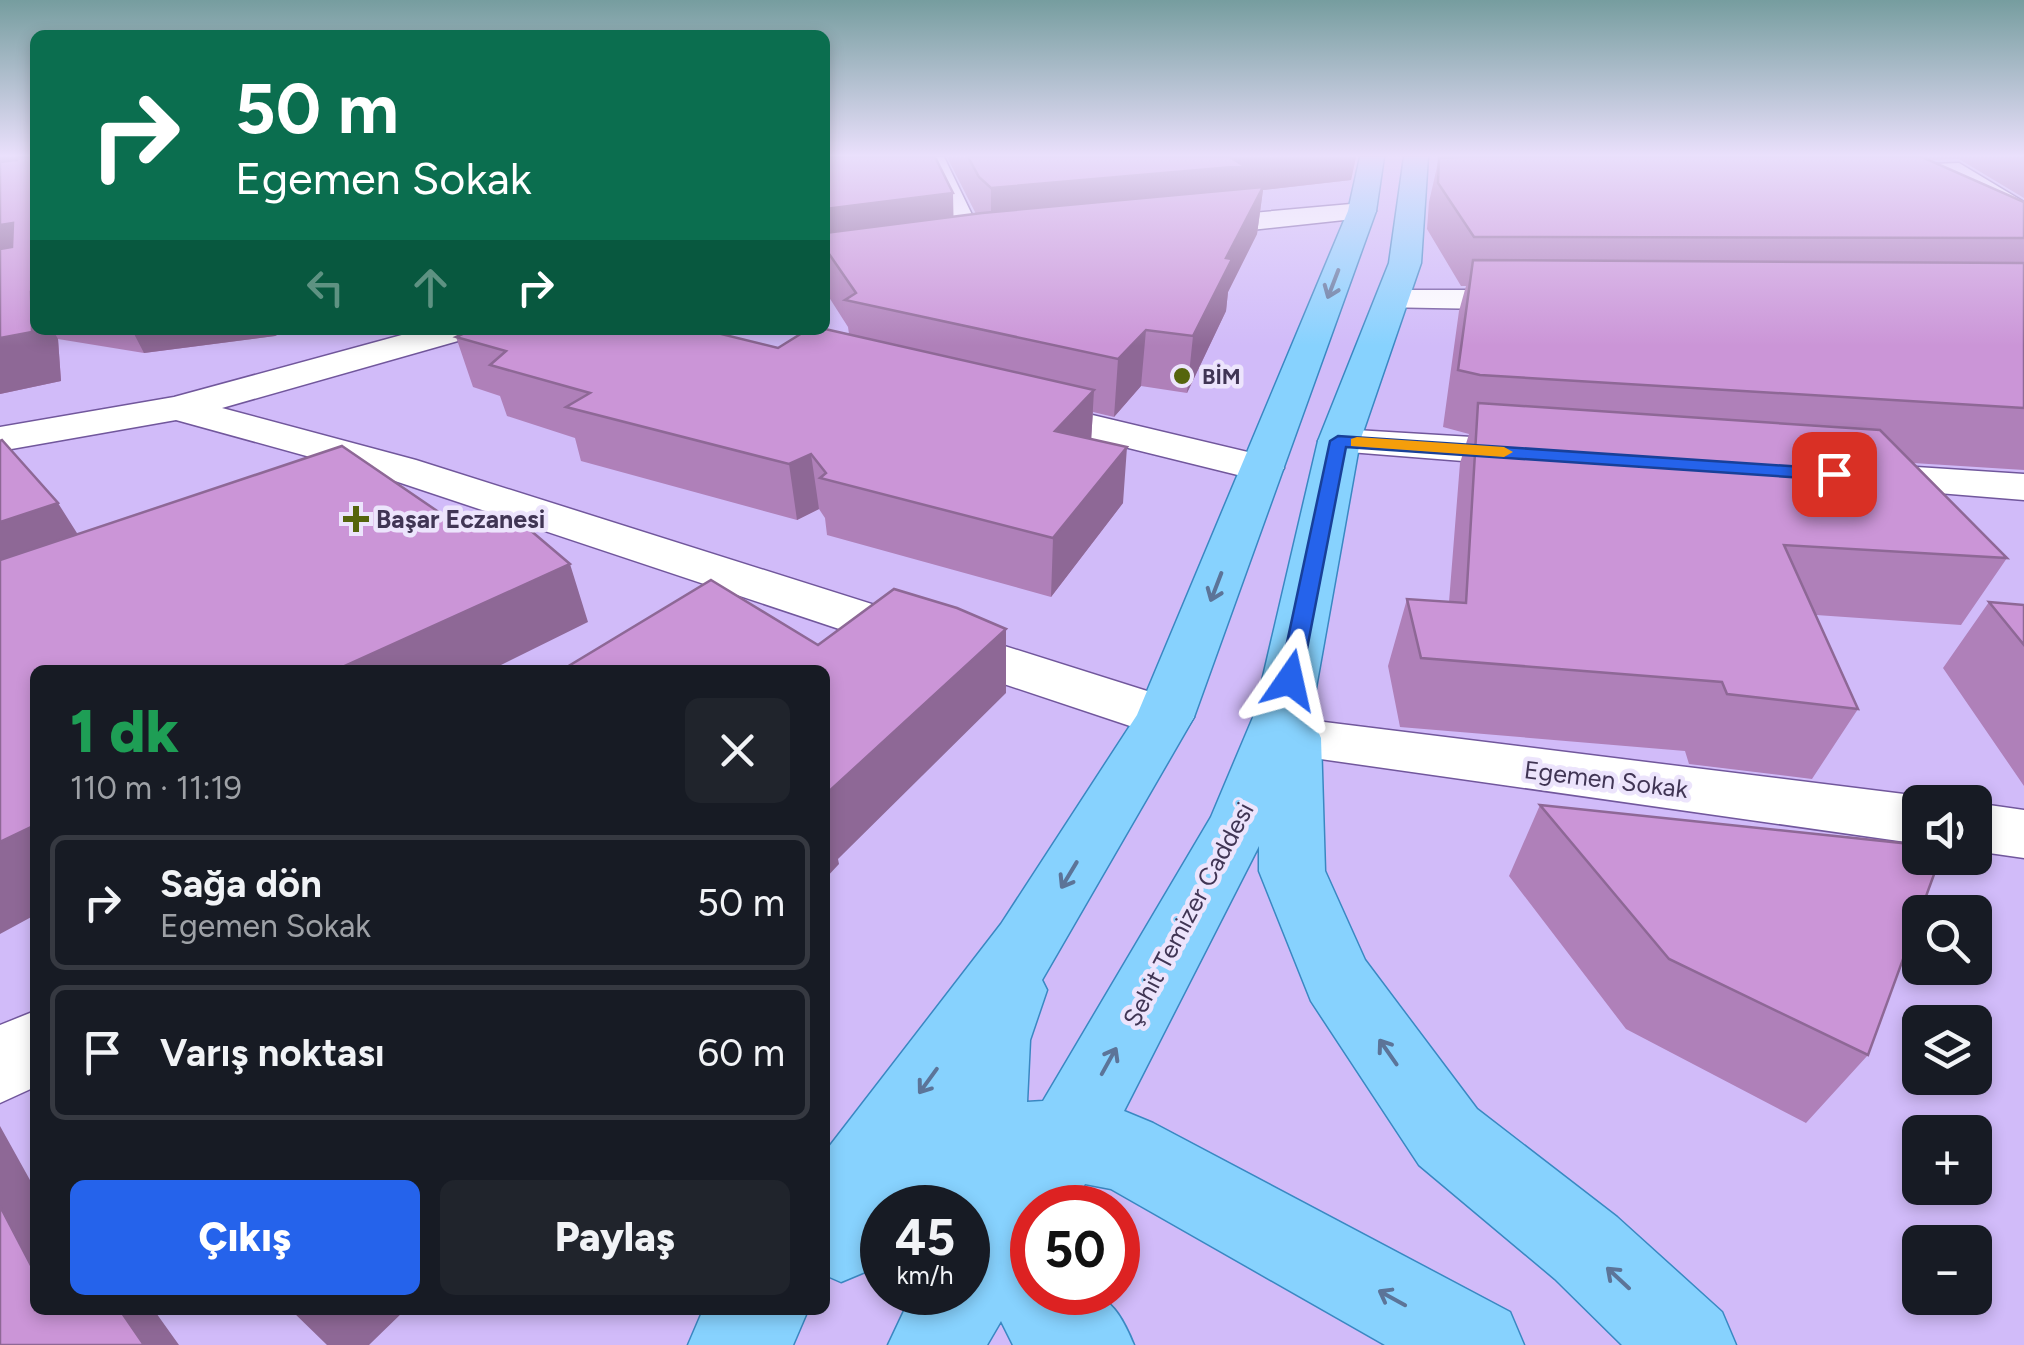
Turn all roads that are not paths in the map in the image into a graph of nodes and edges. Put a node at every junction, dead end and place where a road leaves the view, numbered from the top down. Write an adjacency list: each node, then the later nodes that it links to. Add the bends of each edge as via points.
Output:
1 (960, 220): 7 (street)
2 (1275, 220): 5 (street)
3 (1359, 220): 17 (main road, one-way to 17)
4 (1413, 220): 9 (main road, Şehit Temizer Caddesi)
5 (1153, 232)
6 (1020, 245): 7 (street)
7 (982, 249): 8 (street)
8 (942, 254)
9 (1392, 300): 10 (street); 15 (main road, Şehit Temizer Caddesi)
10 (1566, 300)
11 (442, 335): 13 (street)
12 (994, 404): 17 (street)
13 (177, 408): 14 (street); 18 (street)
14 (0, 439)
15 (1338, 441): 16 (street); 25 (main road, Şehit Temizer Caddesi)
16 (1574, 457)
17 (1262, 468): 24 (main road, one-way to 24)
18 (401, 469): 21 (street); 22 (street)
19 (1808, 472): 20 (street)
20 (2024, 487)
21 (328, 495)
22 (768, 587): 23 (street); 24 (street)
23 (718, 618)
24 (1165, 717): 29 (main road, one-way to 29)
25 (1288, 726): 26 (street, Egemen Sokak); 32 (main road, Şehit Temizer Caddesi, one-way to 25); 40 (main road, one-way to 25, via 1586,1248 1448,1137 1337,979 1292,871)
26 (1902, 817)
27 (1992, 829): 28 (street)
28 (2024, 834)
29 (1026, 945): 33 (main road, via 992,1040); 34 (main road, one-way to 34)
30 (30, 1048): 31 (street)
31 (0, 1067)
32 (1066, 1139): 33 (main road); 36 (main road, Şehit Temizer Caddesi); 39 (main road, one-way to 32, via 1124,1151)
33 (978, 1146): 35 (main road, via 916,1173); 36 (main road)
34 (830, 1215)
35 (830, 1250)
36 (1001, 1279): 37 (main road, Şehit Temizer Caddesi); 38 (main road)
37 (934, 1345)
38 (1087, 1345)
39 (1477, 1345)
40 (1689, 1345)

